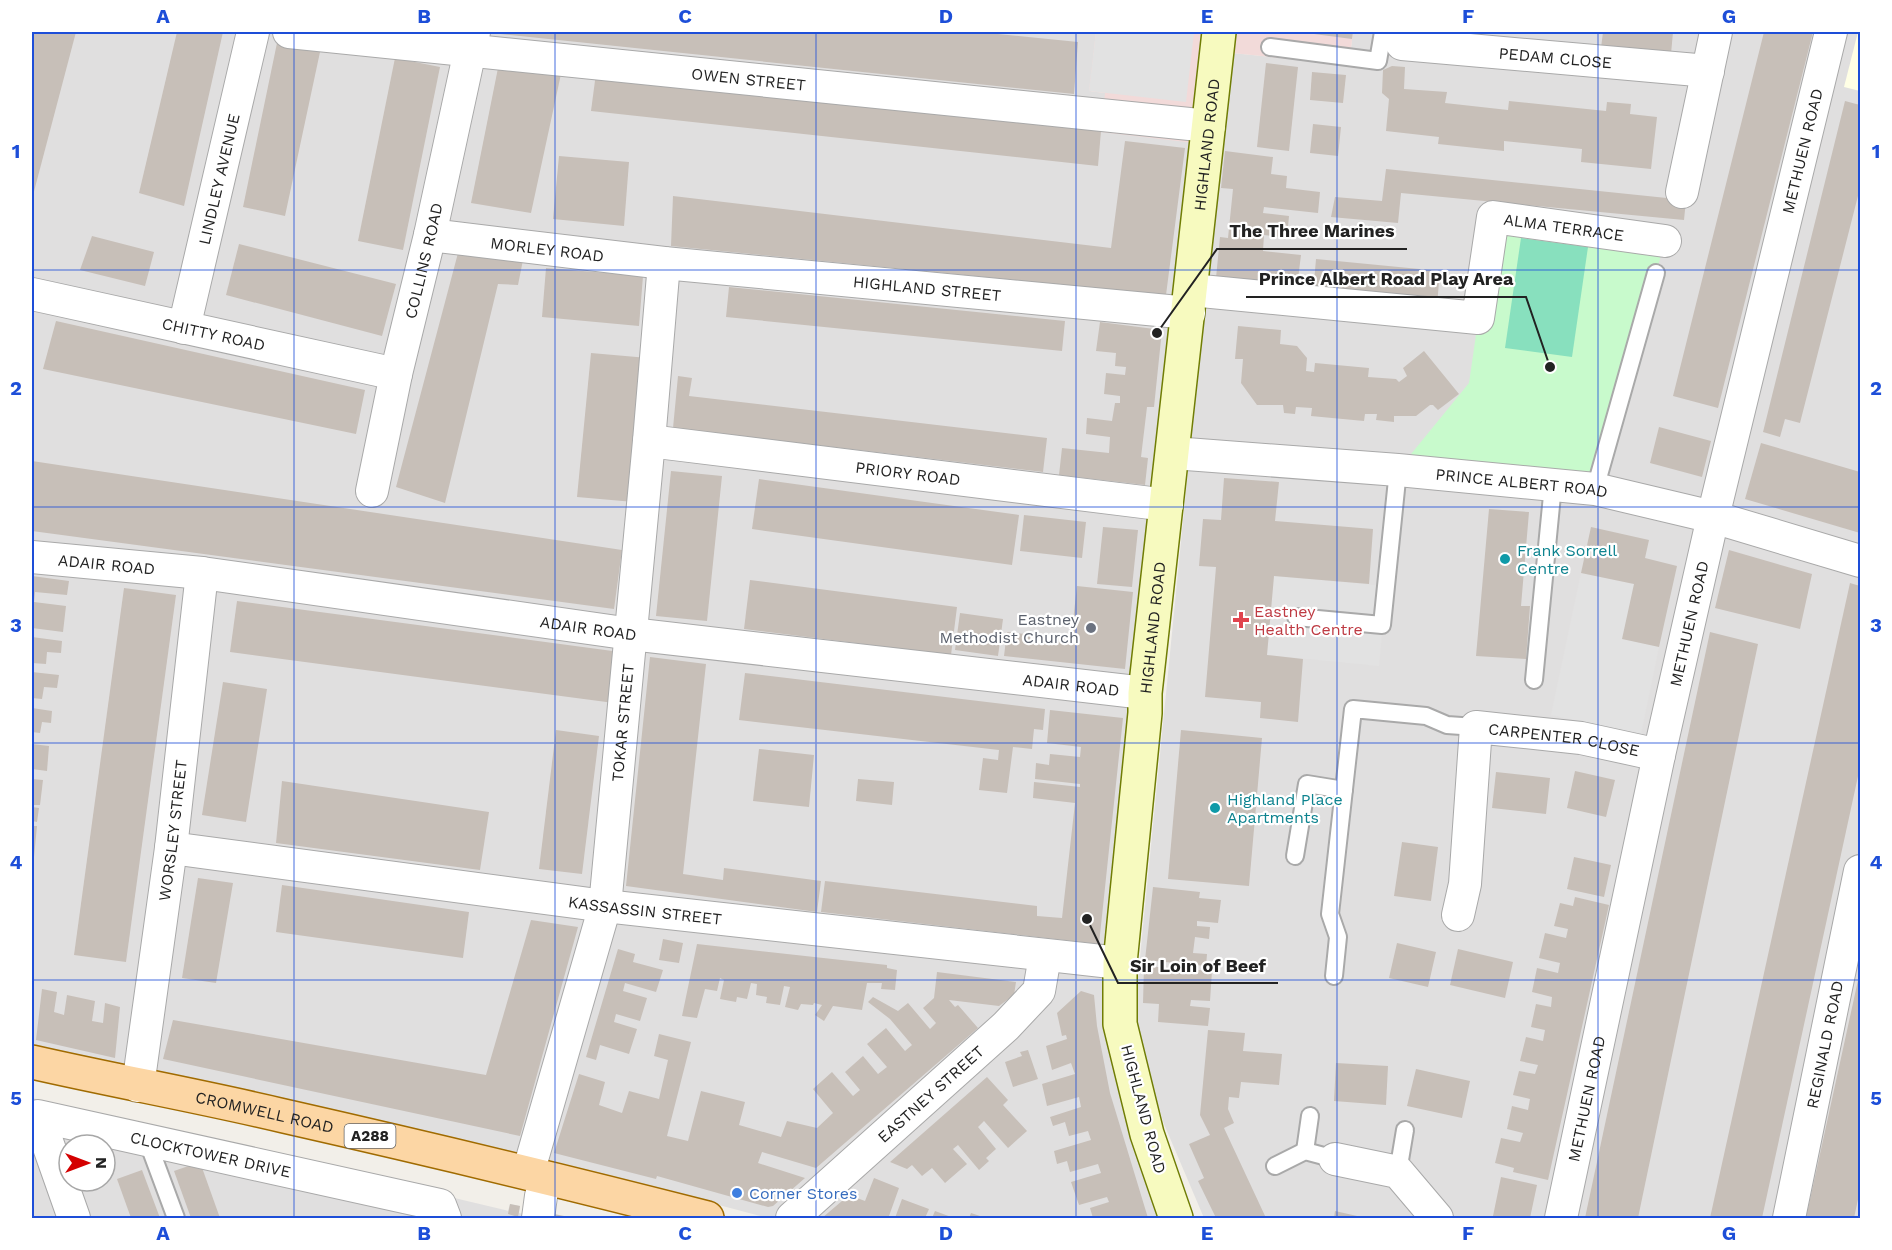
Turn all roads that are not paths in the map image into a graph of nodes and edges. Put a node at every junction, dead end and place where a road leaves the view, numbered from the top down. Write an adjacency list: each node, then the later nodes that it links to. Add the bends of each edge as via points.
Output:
1 (253, 32): 18 (street, LINDLEY AVENUE)
2 (289, 32): 7 (street, OWEN STREET)
3 (1219, 32): 10 (main road, HIGHLAND ROAD)
4 (1716, 32): 9 (street)
5 (1831, 32): 27 (street, METHUEN ROAD)
6 (1388, 39): 8 (lane, via 1378,61); 9 (street, PEDAM CLOSE)
7 (472, 41): 10 (street, OWEN STREET); 12 (street, COLLINS ROAD)
8 (1270, 47)
9 (1708, 71): 11 (street)
10 (1209, 126): 17 (main road, HIGHLAND ROAD)
11 (1682, 192)
12 (430, 235): 14 (street, MORLEY ROAD); 19 (street, COLLINS ROAD)
13 (1665, 241): 17 (street, ALMA TERRACE, via 1493,217 1478,318)
14 (664, 263): 17 (street, HIGHLAND STREET); 20 (street, TOKAR STREET)
15 (1656, 273): 24 (lane)
16 (32, 294): 18 (street, CHITTY ROAD)
17 (1190, 301): 21 (main road, HIGHLAND ROAD)
18 (184, 328): 19 (street, CHITTY ROAD)
19 (396, 374): 25 (street, COLLINS ROAD)
20 (650, 441): 26 (street, PRIORY ROAD); 32 (street, TOKAR STREET)
21 (1173, 453): 22 (street, PRINCE ALBERT ROAD); 26 (main road, HIGHLAND ROAD)
22 (1398, 470): 23 (street, PRINCE ALBERT ROAD); 31 (lane, via 1382,625)
23 (1553, 485): 24 (street, PRINCE ALBERT ROAD); 33 (lane)
24 (1595, 489): 27 (street, PRINCE ALBERT ROAD)
25 (372, 490)
26 (1167, 505): 34 (main road, HIGHLAND ROAD)
27 (1713, 517): 29 (street, PRINCE ALBERT ROAD); 36 (street, METHUEN ROAD)
28 (32, 556): 30 (street, ADAIR ROAD)
29 (1860, 561)
30 (202, 573): 32 (street, ADAIR ROAD); 38 (street, WORSLEY STREET)
31 (1296, 617)
32 (631, 634): 34 (street, ADAIR ROAD); 41 (street, TOKAR STREET)
33 (1534, 680)
34 (1145, 693): 44 (main road, HIGHLAND ROAD)
35 (1476, 727): 36 (street, CARPENTER CLOSE, via 1581,738); 37 (lane, via 1447,725 1426,716 1353,709); 42 (street, CARPENTER CLOSE, via 1466,884)
36 (1659, 755): 64 (street, METHUEN ROAD)
37 (1344, 790): 39 (lane, via 1307,784); 45 (lane, via 1330,914 1338,936)
38 (171, 848): 41 (street, KASSASSIN STREET); 47 (street, WORSLEY STREET)
39 (1295, 856)
40 (1860, 871): 65 (street, REGINALD ROAD)
41 (605, 906): 43 (street, KASSASSIN STREET); 55 (street, TOKAR STREET)
42 (1458, 915)
43 (1045, 956): 44 (street, KASSASSIN STREET); 62 (street, EASTNEY STREET, via 1039,991 1006,1026)
44 (1120, 963): 63 (main road, HIGHLAND ROAD, via 1120,1024 1147,1134)
45 (1334, 976)
46 (32, 1062): 47 (main road, CROMWELL ROAD / A288)
47 (138, 1086): 55 (main road, CROMWELL ROAD / A288, via 282,1115)
48 (35, 1115): 51 (street, CLOCKTOWER DRIVE); 57 (street, CLOCKTOWER DRIVE)
49 (1310, 1116): 52 (lane)
50 (1405, 1130): 54 (lane)
51 (147, 1140): 58 (lane); 59 (street, CLOCKTOWER DRIVE, via 440,1205)
52 (1320, 1155): 53 (lane); 54 (street)
53 (1275, 1166)
54 (1398, 1172): 56 (street)
55 (537, 1176): 60 (street, TOKAR STREET, via 541,1196); 61 (main road, CROMWELL ROAD / A288)
56 (1432, 1216)
57 (75, 1218)
58 (176, 1218)
59 (445, 1218)
60 (538, 1218)
61 (707, 1218)
62 (792, 1218)
63 (1176, 1218)
64 (1561, 1218)
65 (1790, 1218)

